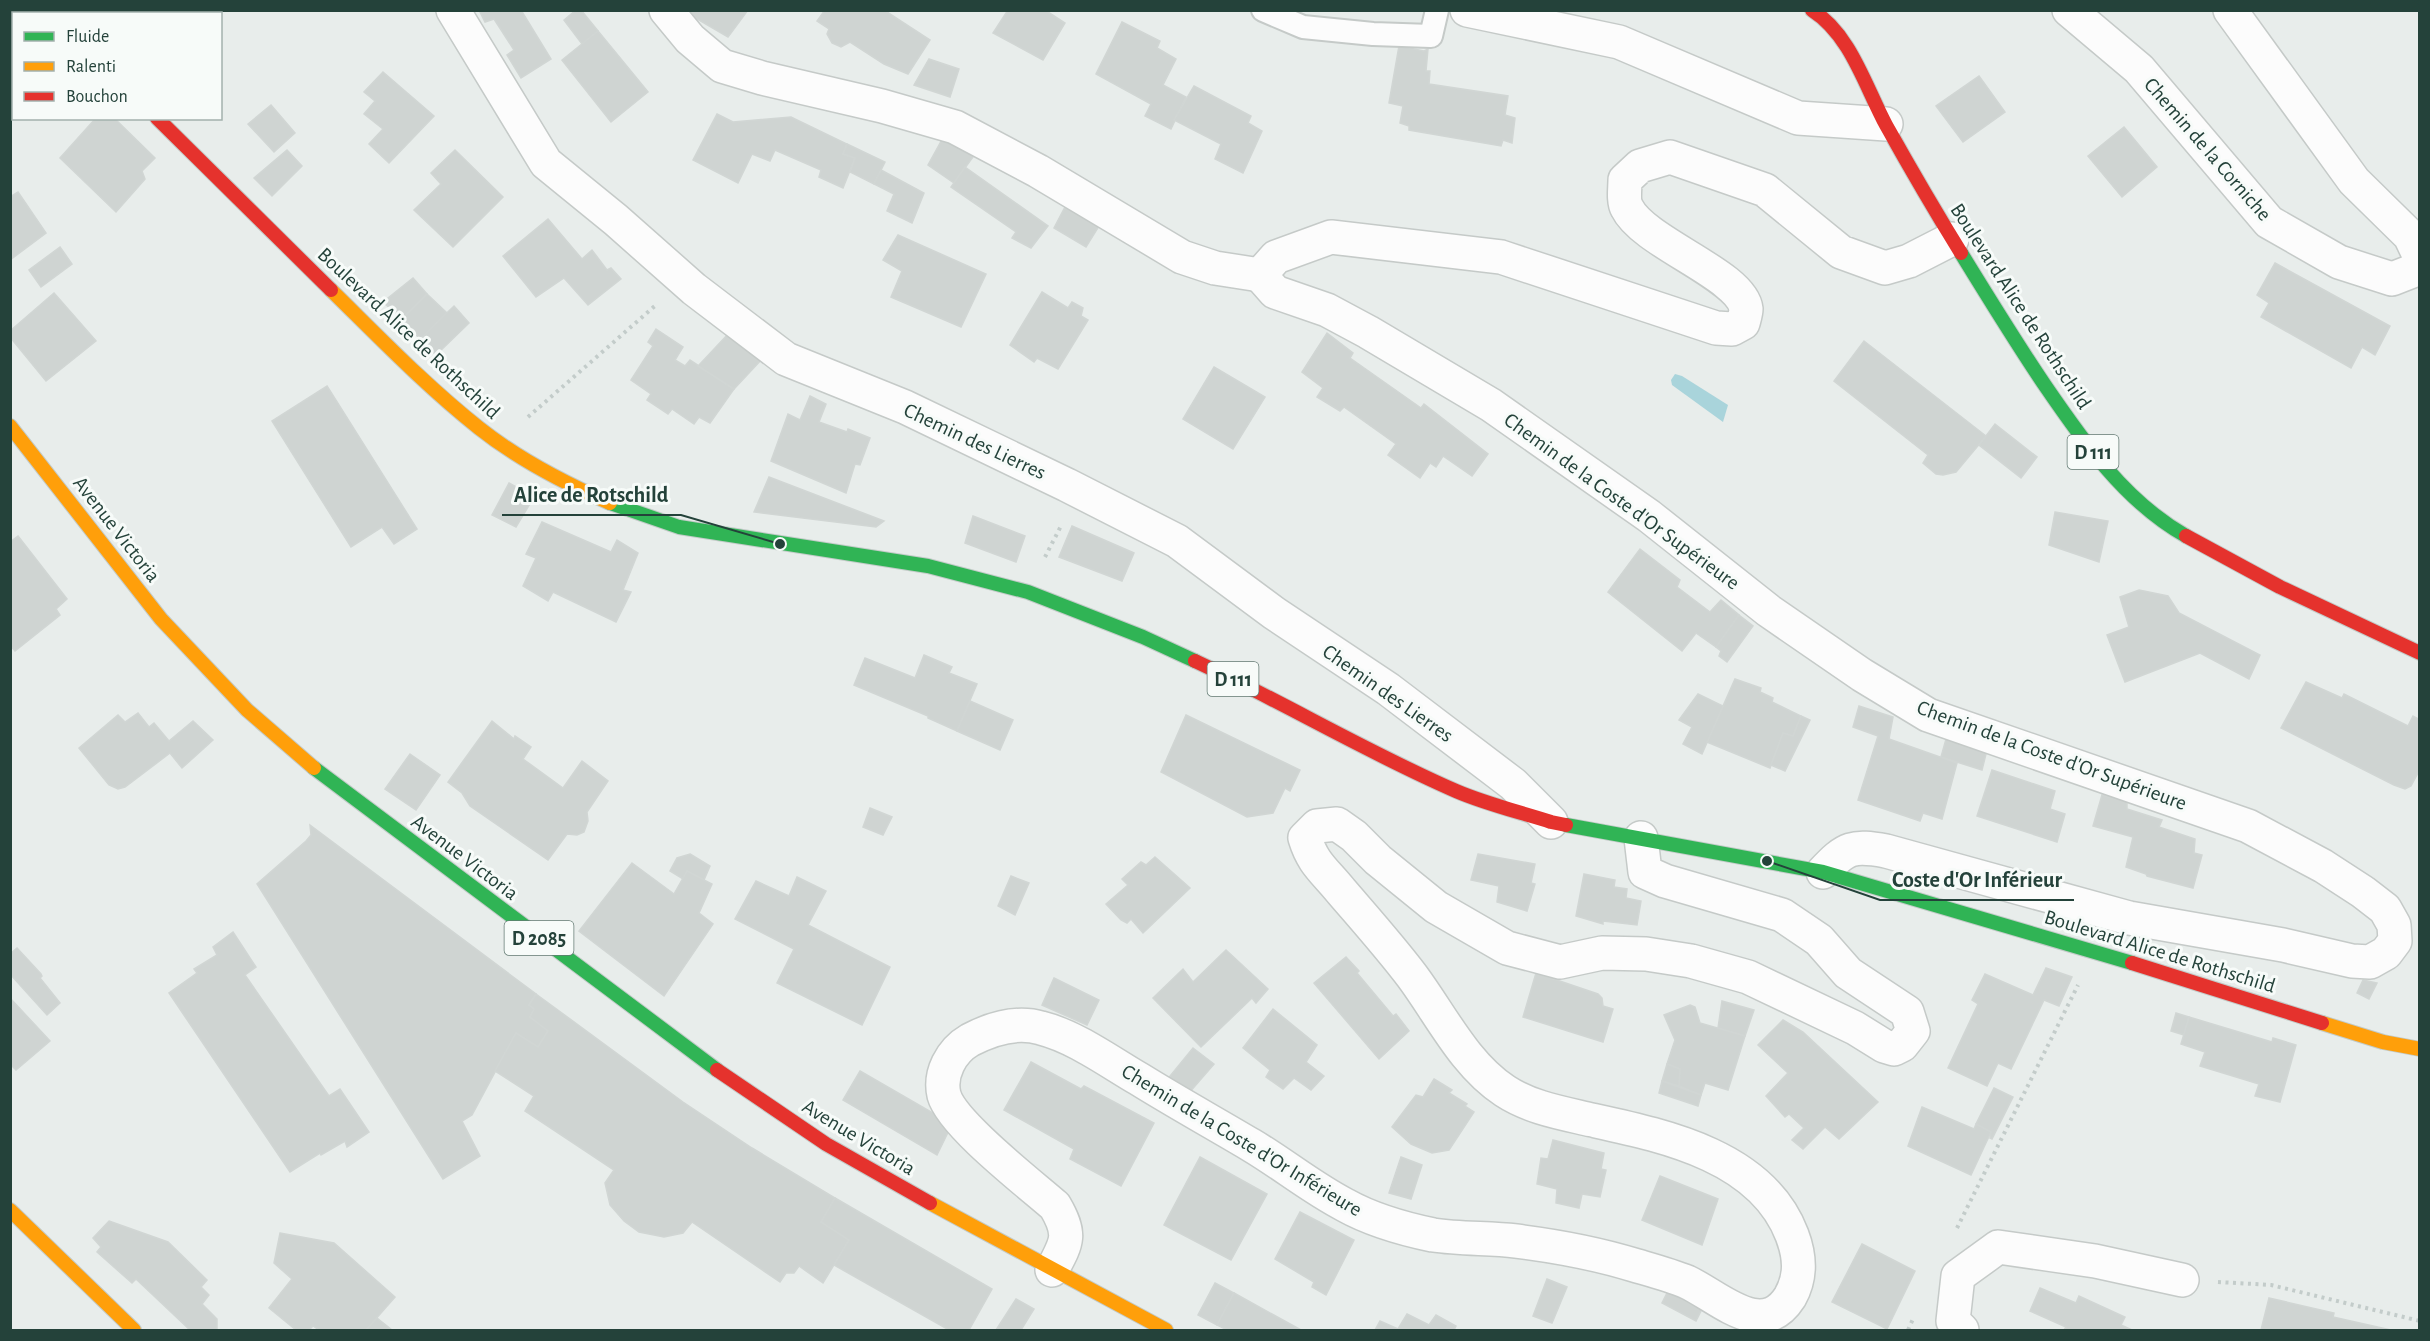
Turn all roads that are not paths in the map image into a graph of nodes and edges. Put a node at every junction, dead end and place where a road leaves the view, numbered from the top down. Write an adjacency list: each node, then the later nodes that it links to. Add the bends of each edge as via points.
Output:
1 (453, 10): 16 (street, Chemin des Lierres, via 546,163 694,289 786,359 905,408 1177,541 1274,613 1388,689 1513,784)
2 (666, 10): 13 (street, via 690,39 722,66 955,127 1038,171 1182,257 1215,268)
3 (1263, 10): 4 (lane, via 1303,27 1431,36)
4 (1437, 10)
5 (1467, 10): 10 (street, via 1619,42 1798,118)
6 (1812, 10): 10 (main road, D 111, via 1846,45)
7 (2069, 10): 12 (street, Chemin de la Corniche, via 2139,69 2269,222 2338,262 2392,279 2415,270)
8 (2230, 10): 12 (street, Chemin de la Corniche, via 2354,181 2410,236)
9 (159, 120): 16 (main road, Boulevard Alice de Rothschild / D 111, via 418,375 489,436 546,473 609,503 679,526 928,566 1028,592 1153,642 1246,685 1366,749 1458,792)
10 (1886, 124): 11 (main road, Boulevard Alice de Rothschild / D 111)
11 (1952, 239): 13 (street, via 1909,261 1885,268 1841,252 1765,190 1670,156 1640,166 1624,180 1626,207 1641,225 1740,296 1746,309 1743,323 1732,329 1716,328 1501,257 1331,237 1276,257); 15 (main road, Boulevard Alice de Rothschild / D 111, via 2083,441 2118,482 2165,524 2280,587)
12 (2420, 257)
13 (1260, 275): 18 (street, Chemin de la Coste d'Or Supérieure, via 1275,292 1337,316 1491,405 1649,516 1769,611 1928,715 2248,826 2323,866 2385,909 2394,925 2395,941 2386,953 2370,962 2352,961 2129,918 1864,847 1841,853)
14 (10, 426): 21 (main road, Avenue Victoria / D 2085, via 161,619 247,710 324,776 692,1053 826,1144)
15 (2420, 653)
16 (1551, 822): 17 (main road, Boulevard Alice de Rothschild / D 111)
17 (1641, 838): 18 (main road, Boulevard Alice de Rothschild / D 111); 21 (street, Chemin de la Coste d'Or Inférieure, via 1645,872 1782,915 1819,940 1848,973 1907,1012 1913,1031 1909,1038 1894,1049 1884,1046 1748,977 1691,962 1646,954 1602,953 1560,962 1507,948 1436,908 1337,824 1317,826 1305,838 1312,860 1412,976 1478,1069 1506,1092 1542,1108 1687,1144 1740,1172 1774,1201 1790,1228 1800,1257 1791,1296 1769,1317 1757,1318 1734,1311 1687,1283 1631,1264 1564,1248 1434,1235 1347,1207 1089,1049 1038,1026 1014,1025 964,1043 943,1073 944,1095 953,1113 970,1131 1055,1206 1064,1222 1066,1243)
18 (1823, 872): 19 (main road, Boulevard Alice de Rothschild / D 111, via 2383,1042)
19 (2420, 1049)
20 (10, 1210): 23 (main road)
21 (1052, 1270): 24 (main road, Avenue Victoria / D 2085)
22 (2182, 1280): 25 (street, via 2095,1261 1998,1247 1958,1276 1953,1321)
23 (134, 1330)
24 (1166, 1330)
25 (1962, 1330)

